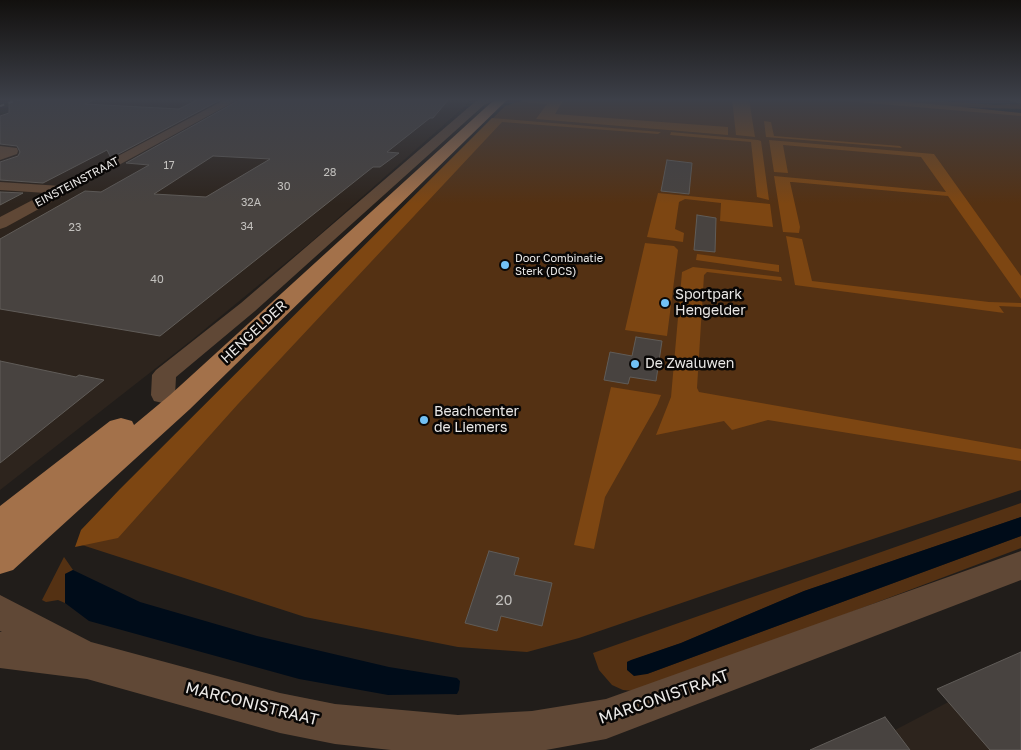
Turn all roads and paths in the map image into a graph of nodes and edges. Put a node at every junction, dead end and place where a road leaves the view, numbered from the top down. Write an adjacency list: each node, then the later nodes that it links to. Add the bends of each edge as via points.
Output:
1 (168, 134): 7 (street, EINSTEINSTRAAT)
2 (457, 134): 9 (main road, HENGELDER, via 266,311)
3 (459, 134): 10 (main road, HENGELDER, via 180,402)
4 (0, 150): 5 (street, via 12,151)
5 (0, 156)
6 (0, 186): 7 (street)
7 (62, 190): 8 (street, EINSTEINSTRAAT)
8 (0, 224)
9 (0, 526)
10 (0, 558)
11 (1021, 564): 14 (street, MARCONISTRAAT, via 679,694 606,719 532,732 458,736 336,724)
12 (0, 612): 14 (street, MARCONISTRAAT)
13 (0, 650): 14 (street, MARCONISTRAAT)
14 (87, 660)

